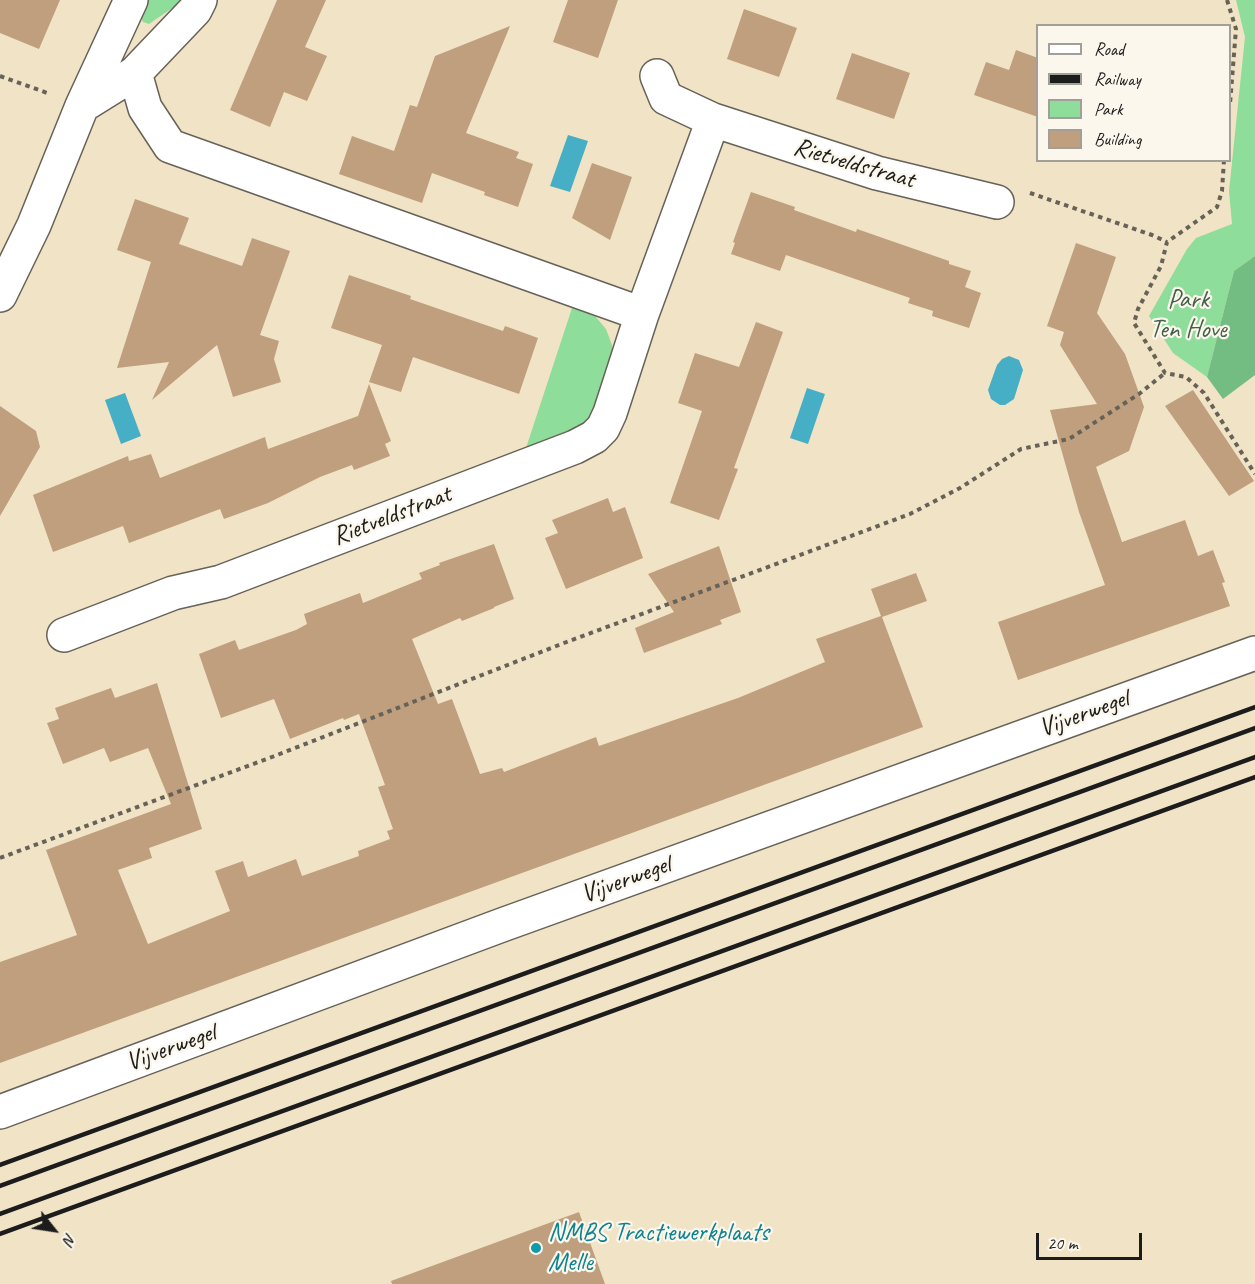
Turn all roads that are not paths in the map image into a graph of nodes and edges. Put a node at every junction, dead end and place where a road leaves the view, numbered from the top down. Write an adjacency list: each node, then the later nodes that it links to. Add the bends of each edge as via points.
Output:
1 (131, 0): 5 (street)
2 (200, 0): 3 (street)
3 (135, 73): 5 (street); 9 (street, via 145,108 170,146)
4 (657, 76): 6 (street, Rietveldstraat, via 666,98)
5 (82, 106): 8 (street, via 34,225)
6 (713, 120): 7 (street, Rietveldstraat, via 877,173); 9 (street, Rietveldstraat)
7 (997, 202)
8 (0, 295)
9 (642, 314): 10 (street, Rietveldstraat, via 610,413 594,438 221,582 173,593)
10 (64, 635)
11 (1255, 653): 12 (street, Vijverwegel, via 502,925)
12 (0, 1112)

